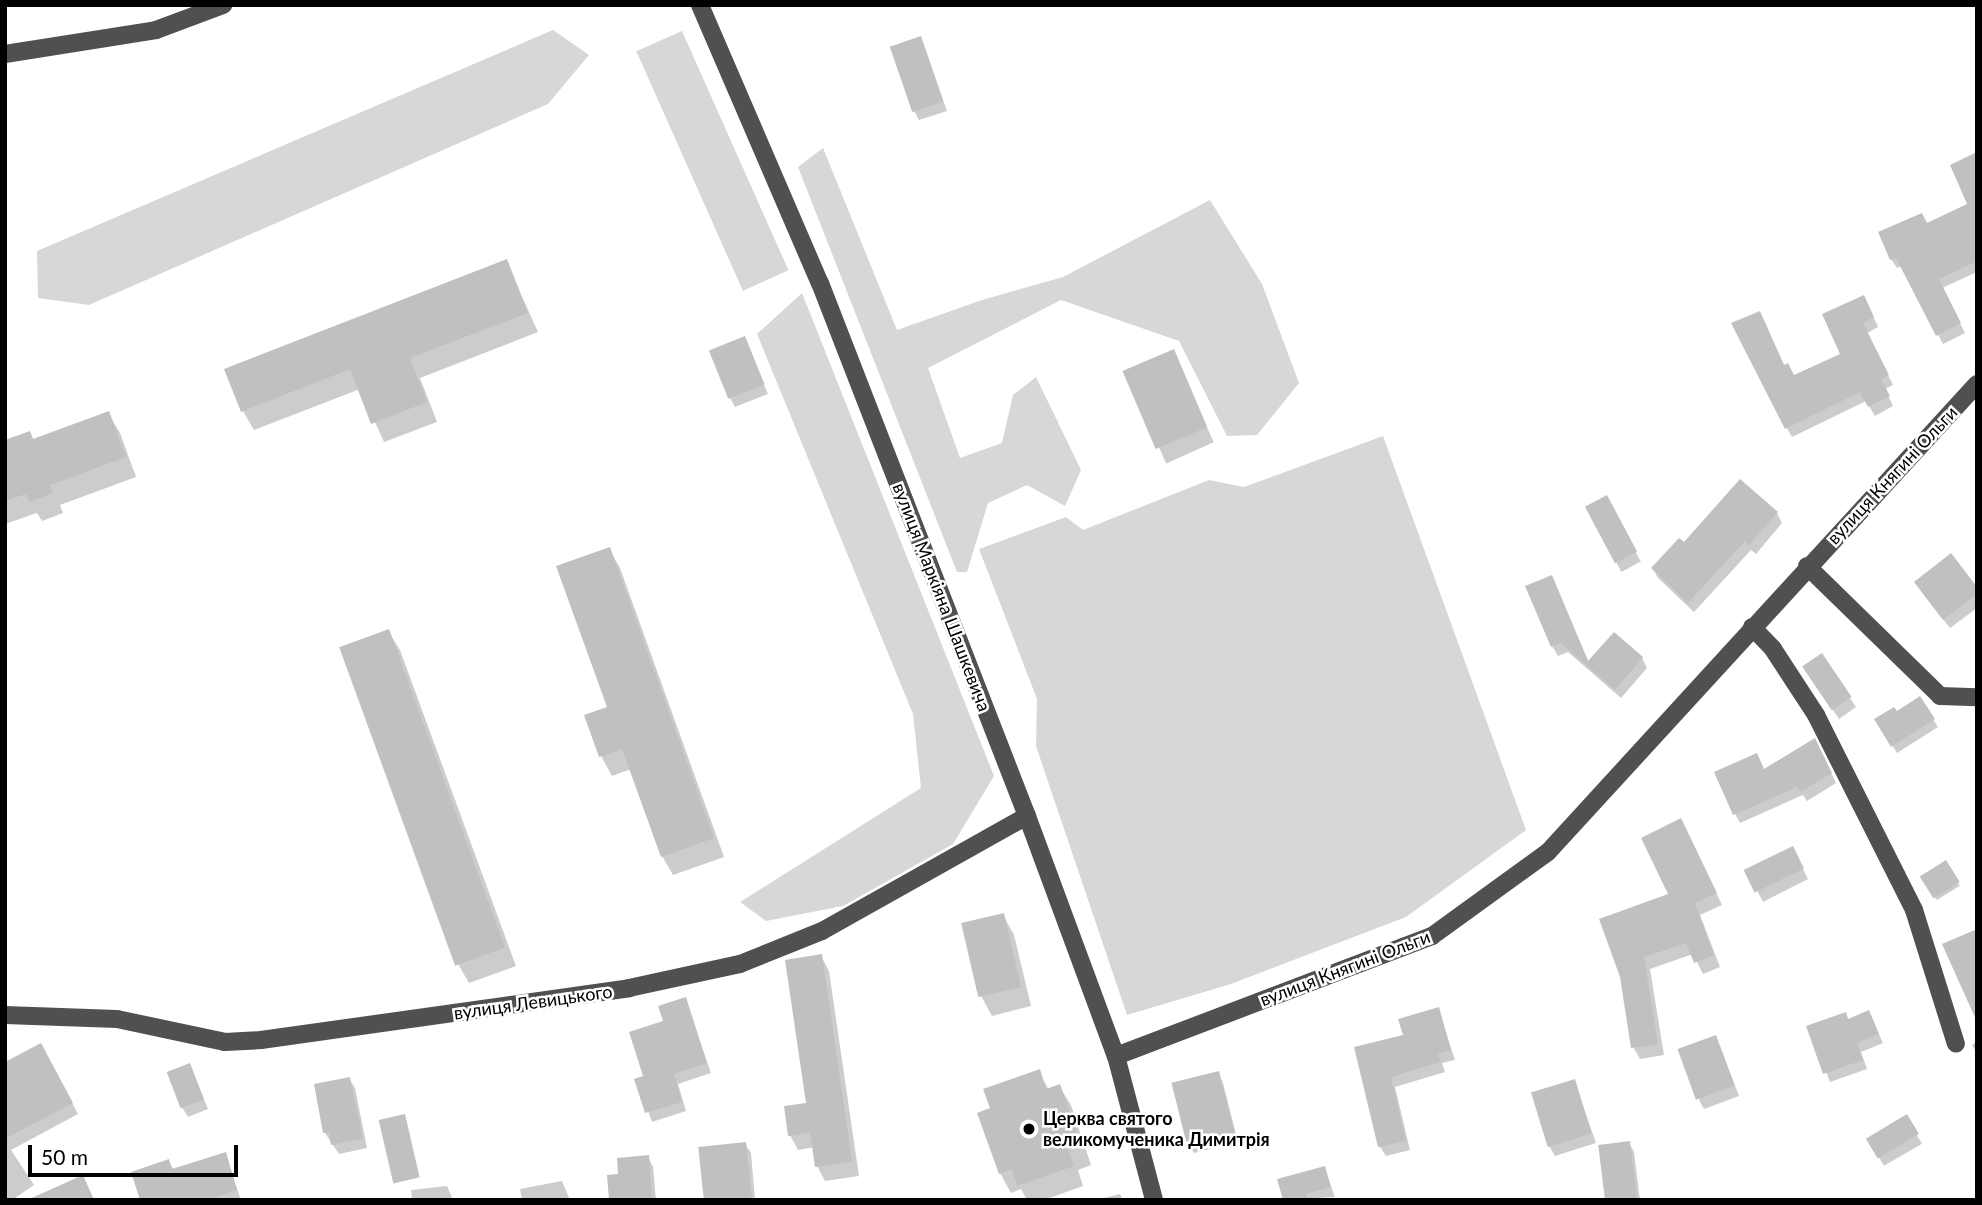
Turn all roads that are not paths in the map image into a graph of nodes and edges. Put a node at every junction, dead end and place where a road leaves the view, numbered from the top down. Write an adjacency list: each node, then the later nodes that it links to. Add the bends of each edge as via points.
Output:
1 (223, 5): 3 (street, via 156,30)
2 (700, 5): 8 (street, вулиця Маркіяна Шашкевича, via 820,283)
3 (5, 54)
4 (1977, 384): 5 (street, вулиця Княгині Ольги)
5 (1807, 566): 6 (street, вулиця Княгині Ольги); 7 (street, via 1940,696)
6 (1752, 627): 10 (street, via 1773,649 1816,715 1914,910); 11 (street, вулиця Княгині Ольги, via 1548,852 1432,936)
7 (1977, 697)
8 (1027, 816): 9 (street, вулиця Левицького, via 822,931 740,964 629,988 225,1042 117,1019); 11 (street, вулиця Маркіяна Шашкевича)
9 (5, 1015)
10 (1956, 1044)
11 (1116, 1056): 12 (street, вулиця Маркіяна Шашкевича)
12 (1154, 1200)

